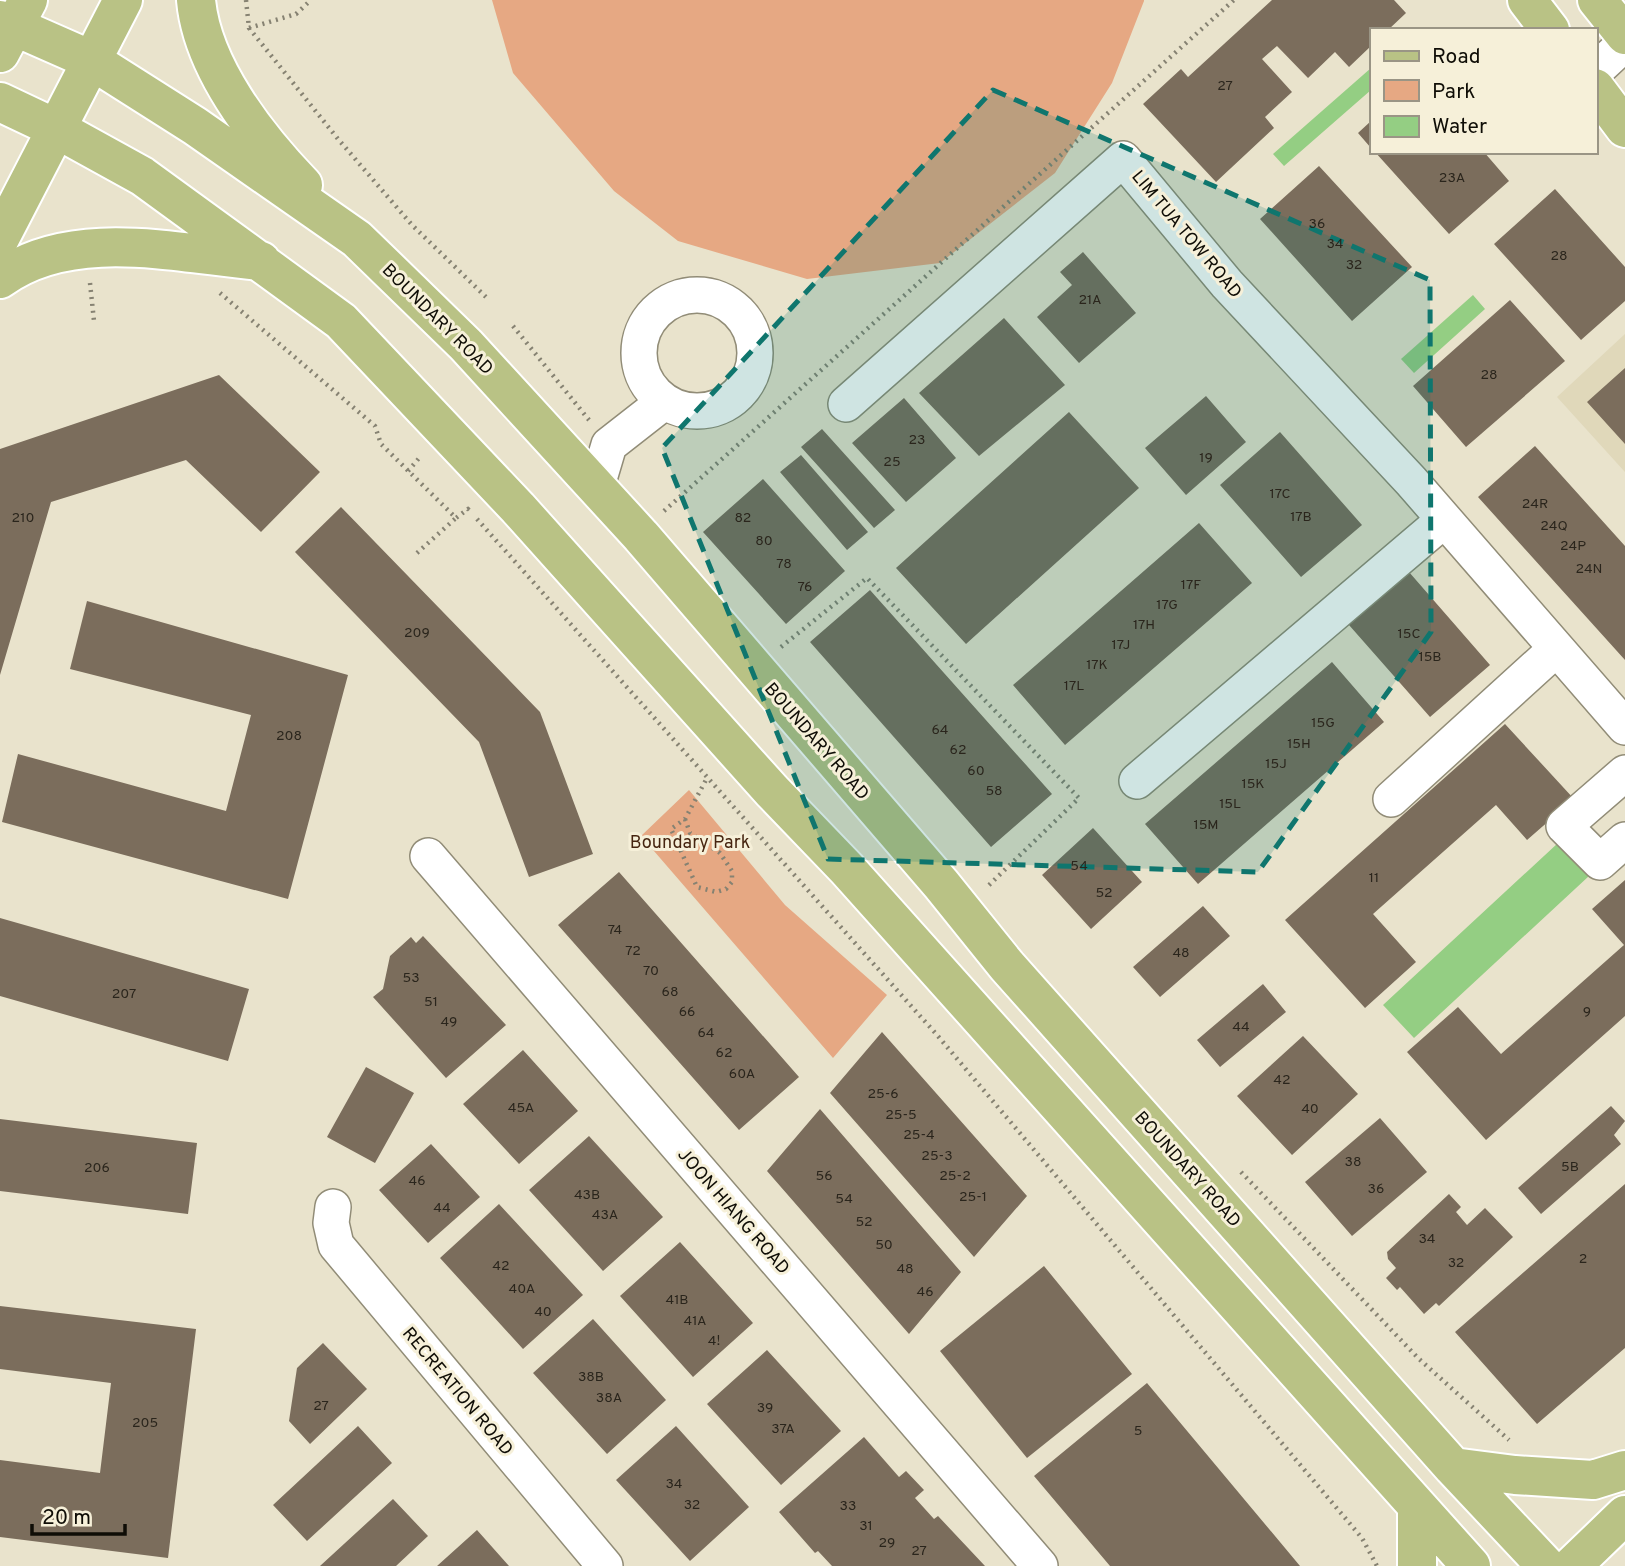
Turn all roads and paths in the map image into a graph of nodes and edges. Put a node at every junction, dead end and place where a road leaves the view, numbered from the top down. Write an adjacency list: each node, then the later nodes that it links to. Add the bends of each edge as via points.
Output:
1 (124, 0): 13 (main road)
2 (196, 0): 20 (main road, via 200,32 234,100 300,183)
3 (246, 0): 9 (path)
4 (311, 0): 9 (path, via 296,13)
5 (1234, 0): 35 (path)
6 (1527, 0): 10 (main road)
7 (1597, 0): 11 (main road)
8 (11, 25): 13 (main road, BOUNDARY ROAD)
9 (249, 28): 25 (path, via 412,225)
10 (1548, 28)
11 (1625, 35)
12 (1625, 43): 14 (street)
13 (91, 60): 17 (main road); 20 (main road, BOUNDARY ROAD)
14 (1597, 69)
15 (1597, 91): 18 (main road)
16 (0, 102): 17 (main road)
17 (55, 128): 19 (main road); 21 (main road, via 142,176)
18 (1625, 128)
19 (0, 238)
20 (357, 239): 33 (main road, BOUNDARY ROAD, via 466,345)
21 (261, 261): 22 (main road, via 122,246 69,249 16,267); 56 (main road, via 341,321 518,508)
22 (0, 279)
23 (90, 287): 26 (path)
24 (207, 289): 32 (path, via 219,292 375,426 381,444)
25 (488, 299)
26 (94, 321)
27 (513, 326): 30 (path)
28 (664, 402): 30 (street)
29 (846, 404): 37 (street, LIM TUA TOW ROAD, via 1123,159 1227,284)
30 (609, 445): 33 (street)
31 (420, 457): 32 (path)
32 (408, 471): 36 (path)
33 (596, 489): 54 (main road, BOUNDARY ROAD, via 941,884 1007,966)
34 (656, 502): 35 (path)
35 (664, 512): 38 (path)
36 (456, 518): 39 (path); 44 (path, via 468,509)
37 (1444, 520): 40 (street, LIM TUA TOW ROAD); 45 (street)
38 (673, 522)
39 (417, 553)
40 (1556, 649): 42 (street, LIM TUA TOW ROAD); 46 (street)
41 (778, 650): 50 (path, via 867,578 1079,798)
42 (1625, 727)
43 (1625, 773): 48 (street, via 1564,826 1600,863)
44 (707, 778): 47 (path); 60 (path, via 937,1035 1362,1538)
45 (1137, 780)
46 (1391, 799)
47 (685, 819): 47 (path, via 671,829 696,887 726,890 732,882 728,862 690,834)
48 (1625, 841)
49 (428, 856): 59 (street, JOON HIANG ROAD)
50 (984, 890)
51 (1234, 1165): 53 (path, via 1418,1357)
52 (333, 1207): 58 (street, RECREATION ROAD, via 336,1245)
53 (1519, 1449)
54 (1453, 1467): 55 (main road, via 1593,1480); 63 (main road, BOUNDARY ROAD)
55 (1625, 1470)
56 (1417, 1507): 61 (main road); 62 (main road)
57 (1625, 1515): 64 (main road)
58 (606, 1566)
59 (1040, 1566)
60 (1377, 1566)
61 (1418, 1566)
62 (1471, 1566)
63 (1546, 1566)
64 (1572, 1566)

